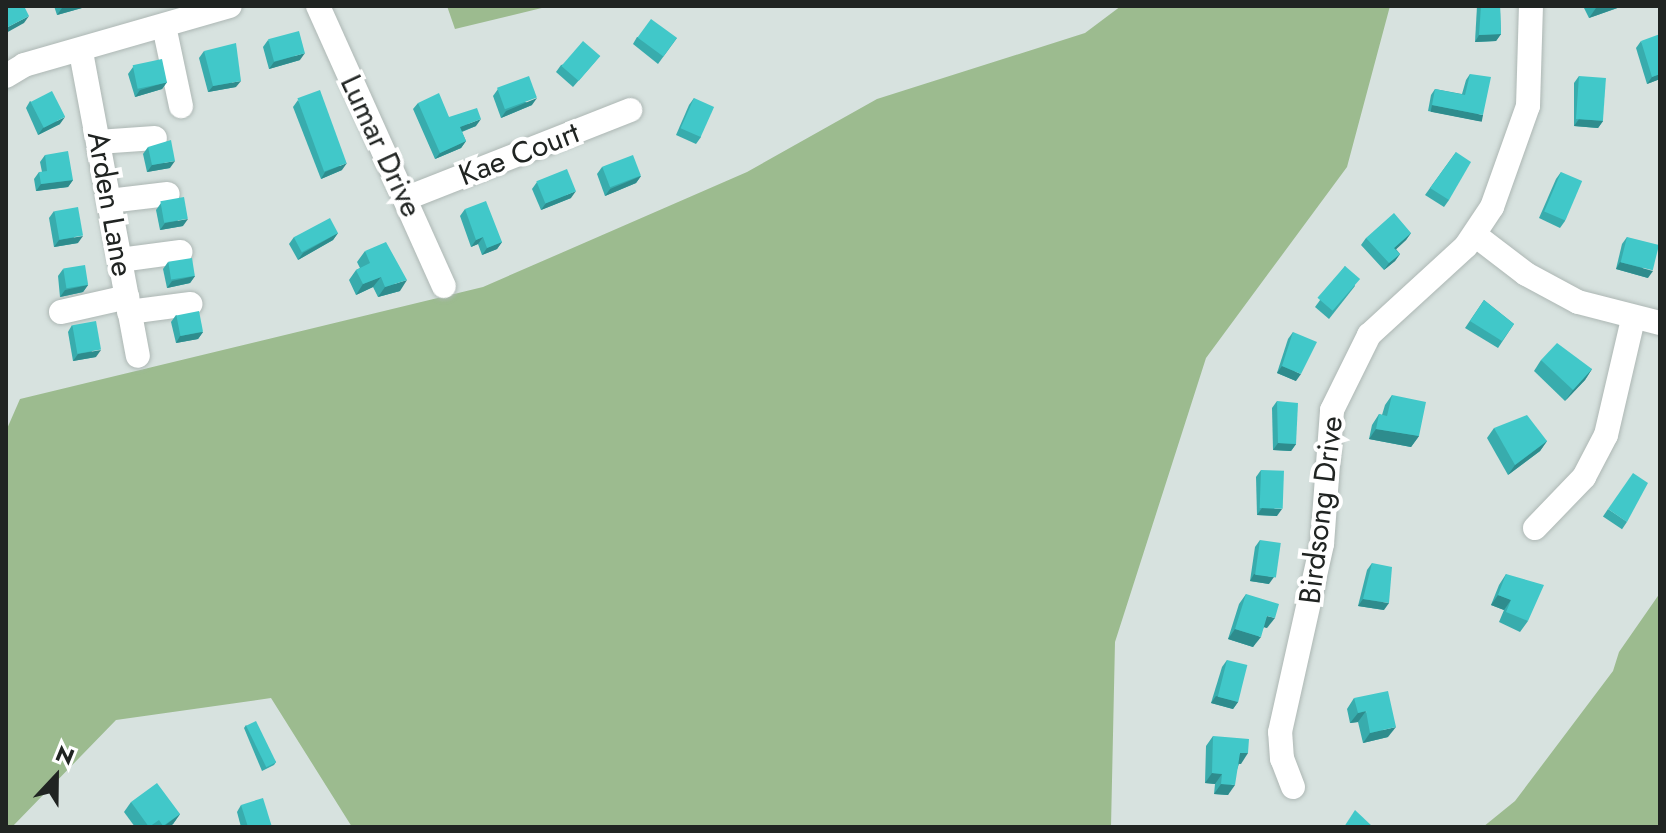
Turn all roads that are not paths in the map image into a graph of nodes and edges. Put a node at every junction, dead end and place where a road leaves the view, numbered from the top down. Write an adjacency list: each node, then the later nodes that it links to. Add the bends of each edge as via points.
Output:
1 (230, 6): 4 (street)
2 (318, 6): 12 (street, Lumar Drive)
3 (1531, 6): 14 (street, Birdsong Drive, via 1532,75 1523,131)
4 (164, 26): 5 (street); 7 (street)
5 (81, 52): 6 (street, via 24,65); 10 (street, Arden Lane)
6 (6, 76)
7 (181, 106)
8 (630, 110): 12 (street, Kae Court)
9 (155, 138): 10 (street)
10 (98, 142): 13 (street, Arden Lane)
11 (168, 194): 13 (street)
12 (407, 198): 17 (street, Lumar Drive)
13 (109, 201): 16 (street, Arden Lane)
14 (1475, 235): 21 (street, via 1550,287); 25 (street, Birdsong Drive, via 1377,325 1338,392 1329,423 1322,544 1280,732 1282,759)
15 (180, 252): 16 (street)
16 (120, 260): 18 (street, Arden Lane)
17 (444, 286)
18 (128, 304): 19 (street); 20 (street); 23 (street, Arden Lane)
19 (190, 304)
20 (61, 312)
21 (1633, 319): 22 (street); 24 (street, via 1619,394 1600,448 1584,477)
22 (1660, 323)
23 (138, 356)
24 (1535, 528)
25 (1293, 787)

